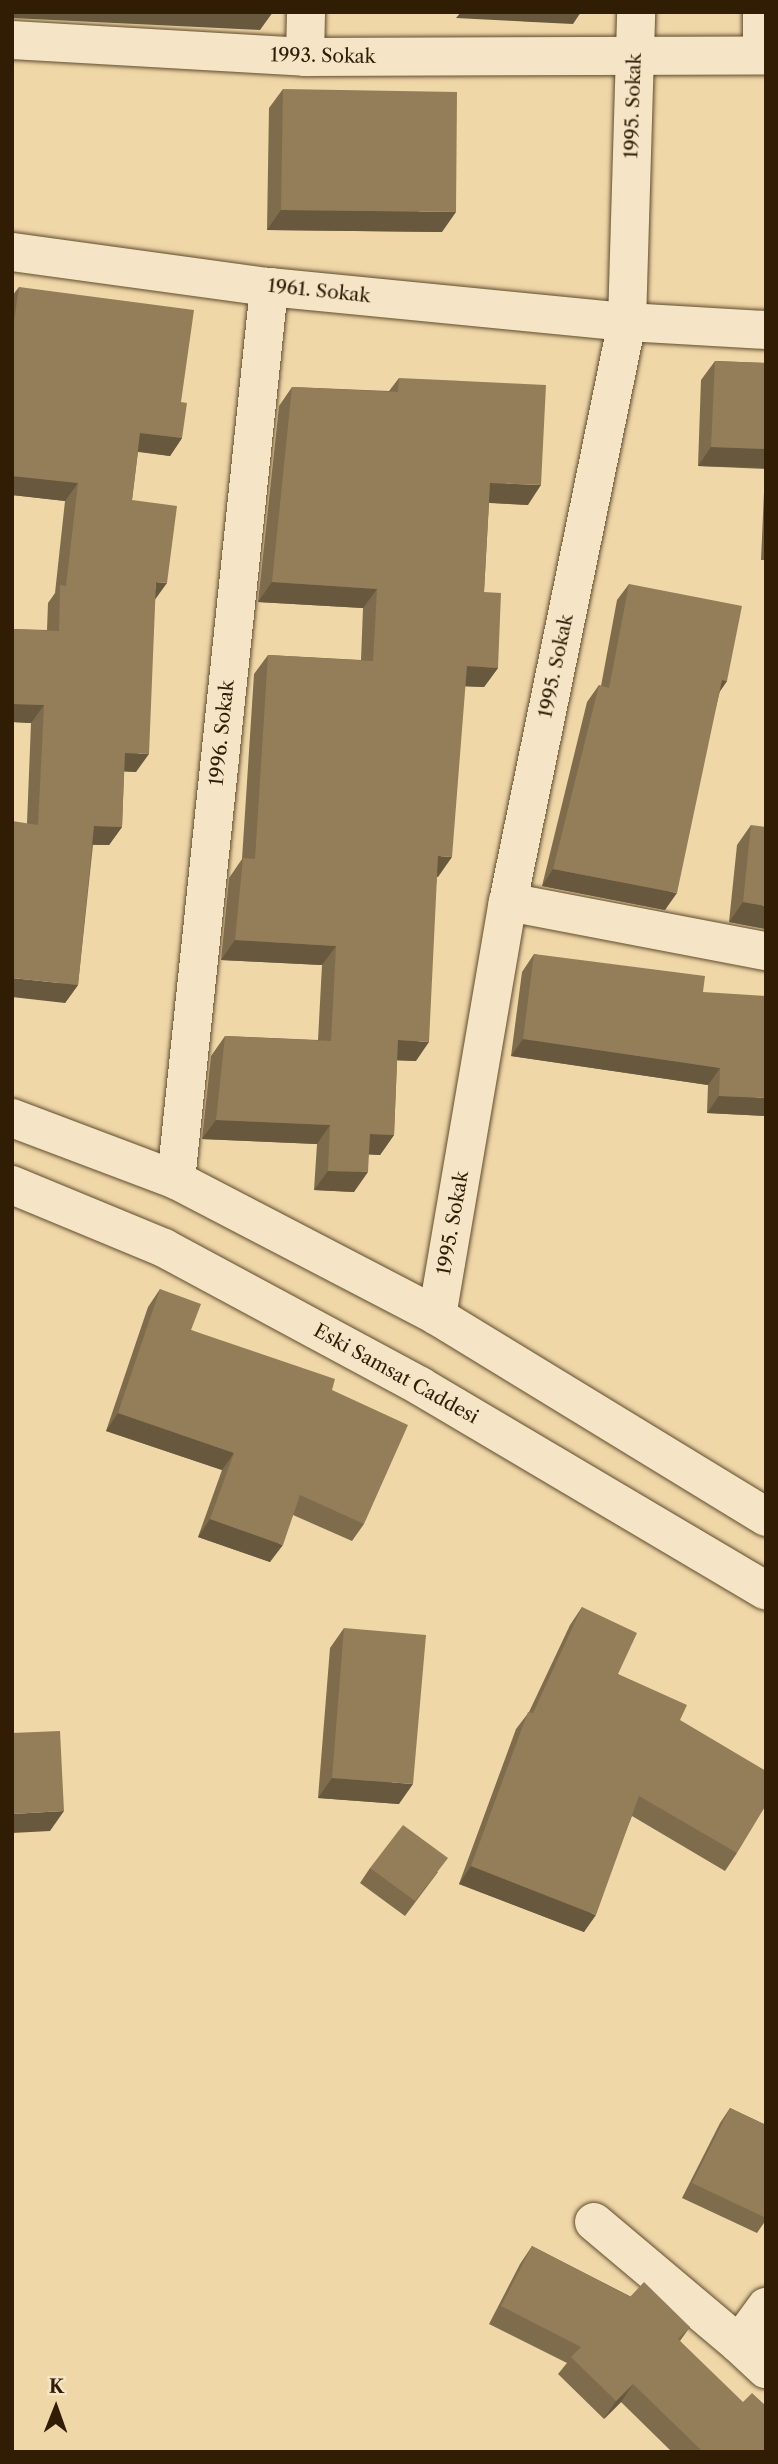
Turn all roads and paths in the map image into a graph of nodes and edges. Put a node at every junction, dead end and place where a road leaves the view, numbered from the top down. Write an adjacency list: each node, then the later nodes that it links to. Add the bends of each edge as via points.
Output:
1 (306, 12): 7 (street)
2 (636, 12): 5 (street, 1995. Sokak)
3 (762, 12): 6 (street)
4 (12, 40): 7 (street, 1993. Sokak)
5 (635, 54): 6 (street, 1993. Sokak); 7 (street, 1993. Sokak); 10 (street, 1995. Sokak)
6 (764, 55)
7 (305, 57)
8 (12, 252): 9 (street, 1961. Sokak)
9 (269, 287): 10 (street, 1961. Sokak); 15 (street, 1996. Sokak)
10 (627, 322): 11 (street, 1961. Sokak); 12 (street, 1995. Sokak)
11 (766, 330)
12 (508, 902): 13 (street); 17 (street, 1995. Sokak)
13 (766, 951)
14 (12, 1118): 15 (street)
15 (176, 1180): 17 (street)
16 (12, 1185): 19 (street, Eski Samsat Caddesi, via 164,1248 420,1386)
17 (437, 1316): 18 (street)
18 (766, 1517)
19 (766, 1591)
20 (594, 2222): 22 (street)
21 (766, 2307): 22 (street)
22 (752, 2356)

